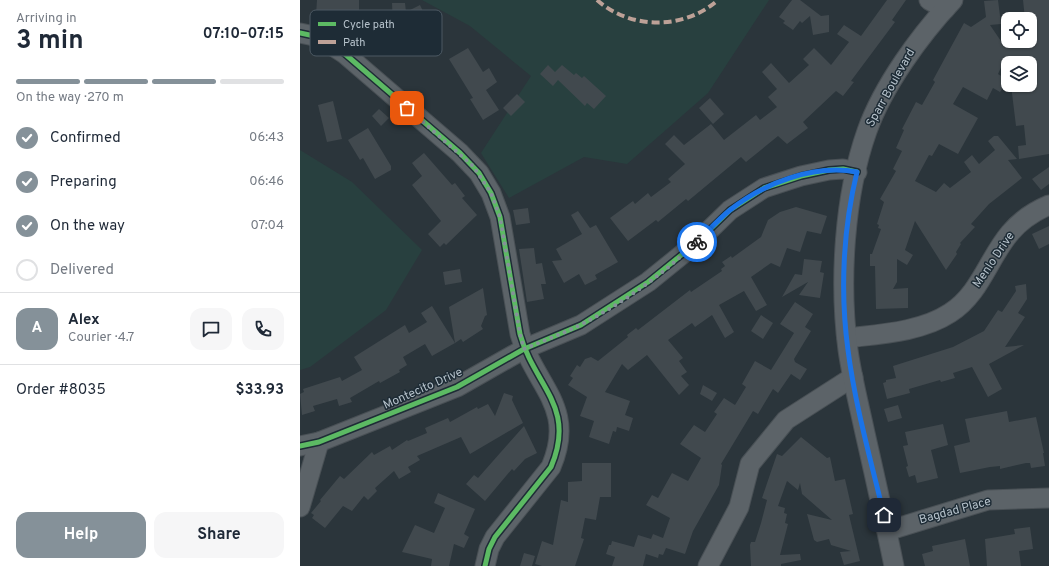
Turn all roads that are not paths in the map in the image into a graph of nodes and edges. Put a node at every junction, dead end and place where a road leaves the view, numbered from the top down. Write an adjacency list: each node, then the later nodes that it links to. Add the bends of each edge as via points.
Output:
1 (942, 3): 5 (street, Sparr Boulevard, via 907,56 867,130)
2 (300, 33): 3 (street)
3 (310, 35)
4 (347, 56): 8 (street, via 460,153 479,173 491,193 500,217)
5 (857, 172): 7 (street, Sparr Boulevard, via 845,258); 8 (street, Montecito Drive, via 829,170 764,188 730,210 695,244 616,304 581,325)
6 (1049, 205): 7 (street, Menlo Drive, via 1027,217 1010,233 980,283 967,299 951,312 924,324)
7 (847, 338): 9 (street, Sparr Boulevard)
8 (524, 349): 10 (street, Montecito Drive, via 457,387); 15 (street, via 555,405 559,423 558,446 551,467 495,537)
9 (853, 377): 14 (street, Sparr Boulevard); 16 (street, via 786,420 750,464 739,508)
10 (319, 442): 11 (street, Montecito Drive); 13 (street)
11 (300, 446)
12 (1049, 498): 14 (street, Bagdad Place, via 988,500)
13 (300, 507)
14 (887, 531): 17 (street, Sparr Boulevard)
15 (485, 566)
16 (708, 566)
17 (894, 566)

